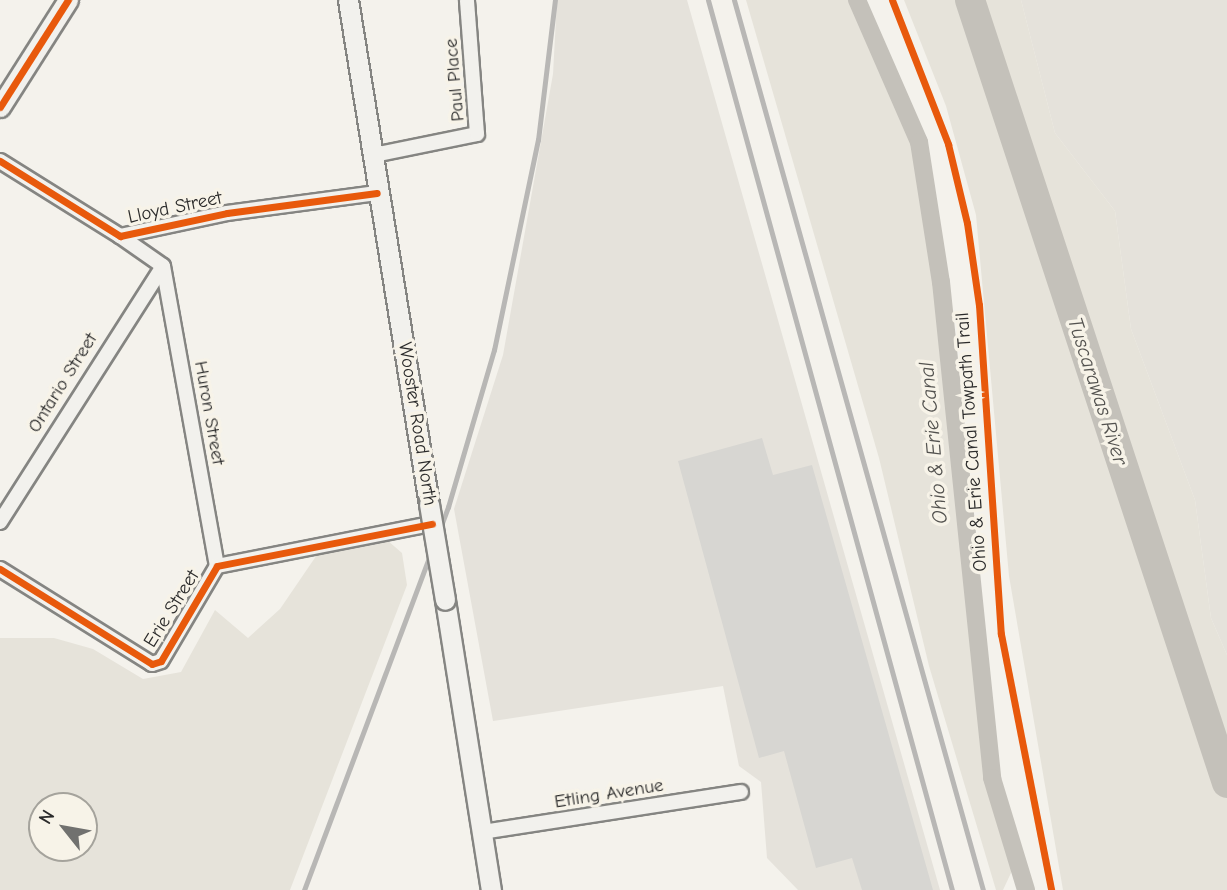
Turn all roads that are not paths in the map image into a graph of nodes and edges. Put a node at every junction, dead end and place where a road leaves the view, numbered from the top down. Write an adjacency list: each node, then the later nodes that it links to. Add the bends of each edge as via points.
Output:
1 (68, 0): 4 (main road)
2 (348, 0): 5 (main road, Wooster Road North)
3 (467, 0): 5 (street, Paul Place, via 477,134)
4 (0, 107)
5 (374, 155): 7 (main road, Wooster Road North)
6 (0, 161): 8 (street, Lloyd Street)
7 (377, 193): 8 (street, Lloyd Street, via 227,213); 11 (main road, Wooster Road North, bridge, via 429,504)
8 (120, 236): 9 (street)
9 (163, 266): 10 (street, Ontario Street); 12 (street, Huron Street)
10 (0, 522)
11 (426, 525): 12 (street, Erie Street); 15 (main road, Wooster Road North, bridge, via 445,600)
12 (217, 566): 13 (street, Erie Street, via 161,661 152,664)
13 (0, 569)
14 (741, 792): 15 (street, Etling Avenue)
15 (482, 832): 16 (main road, Wooster Road North)
16 (491, 890)

